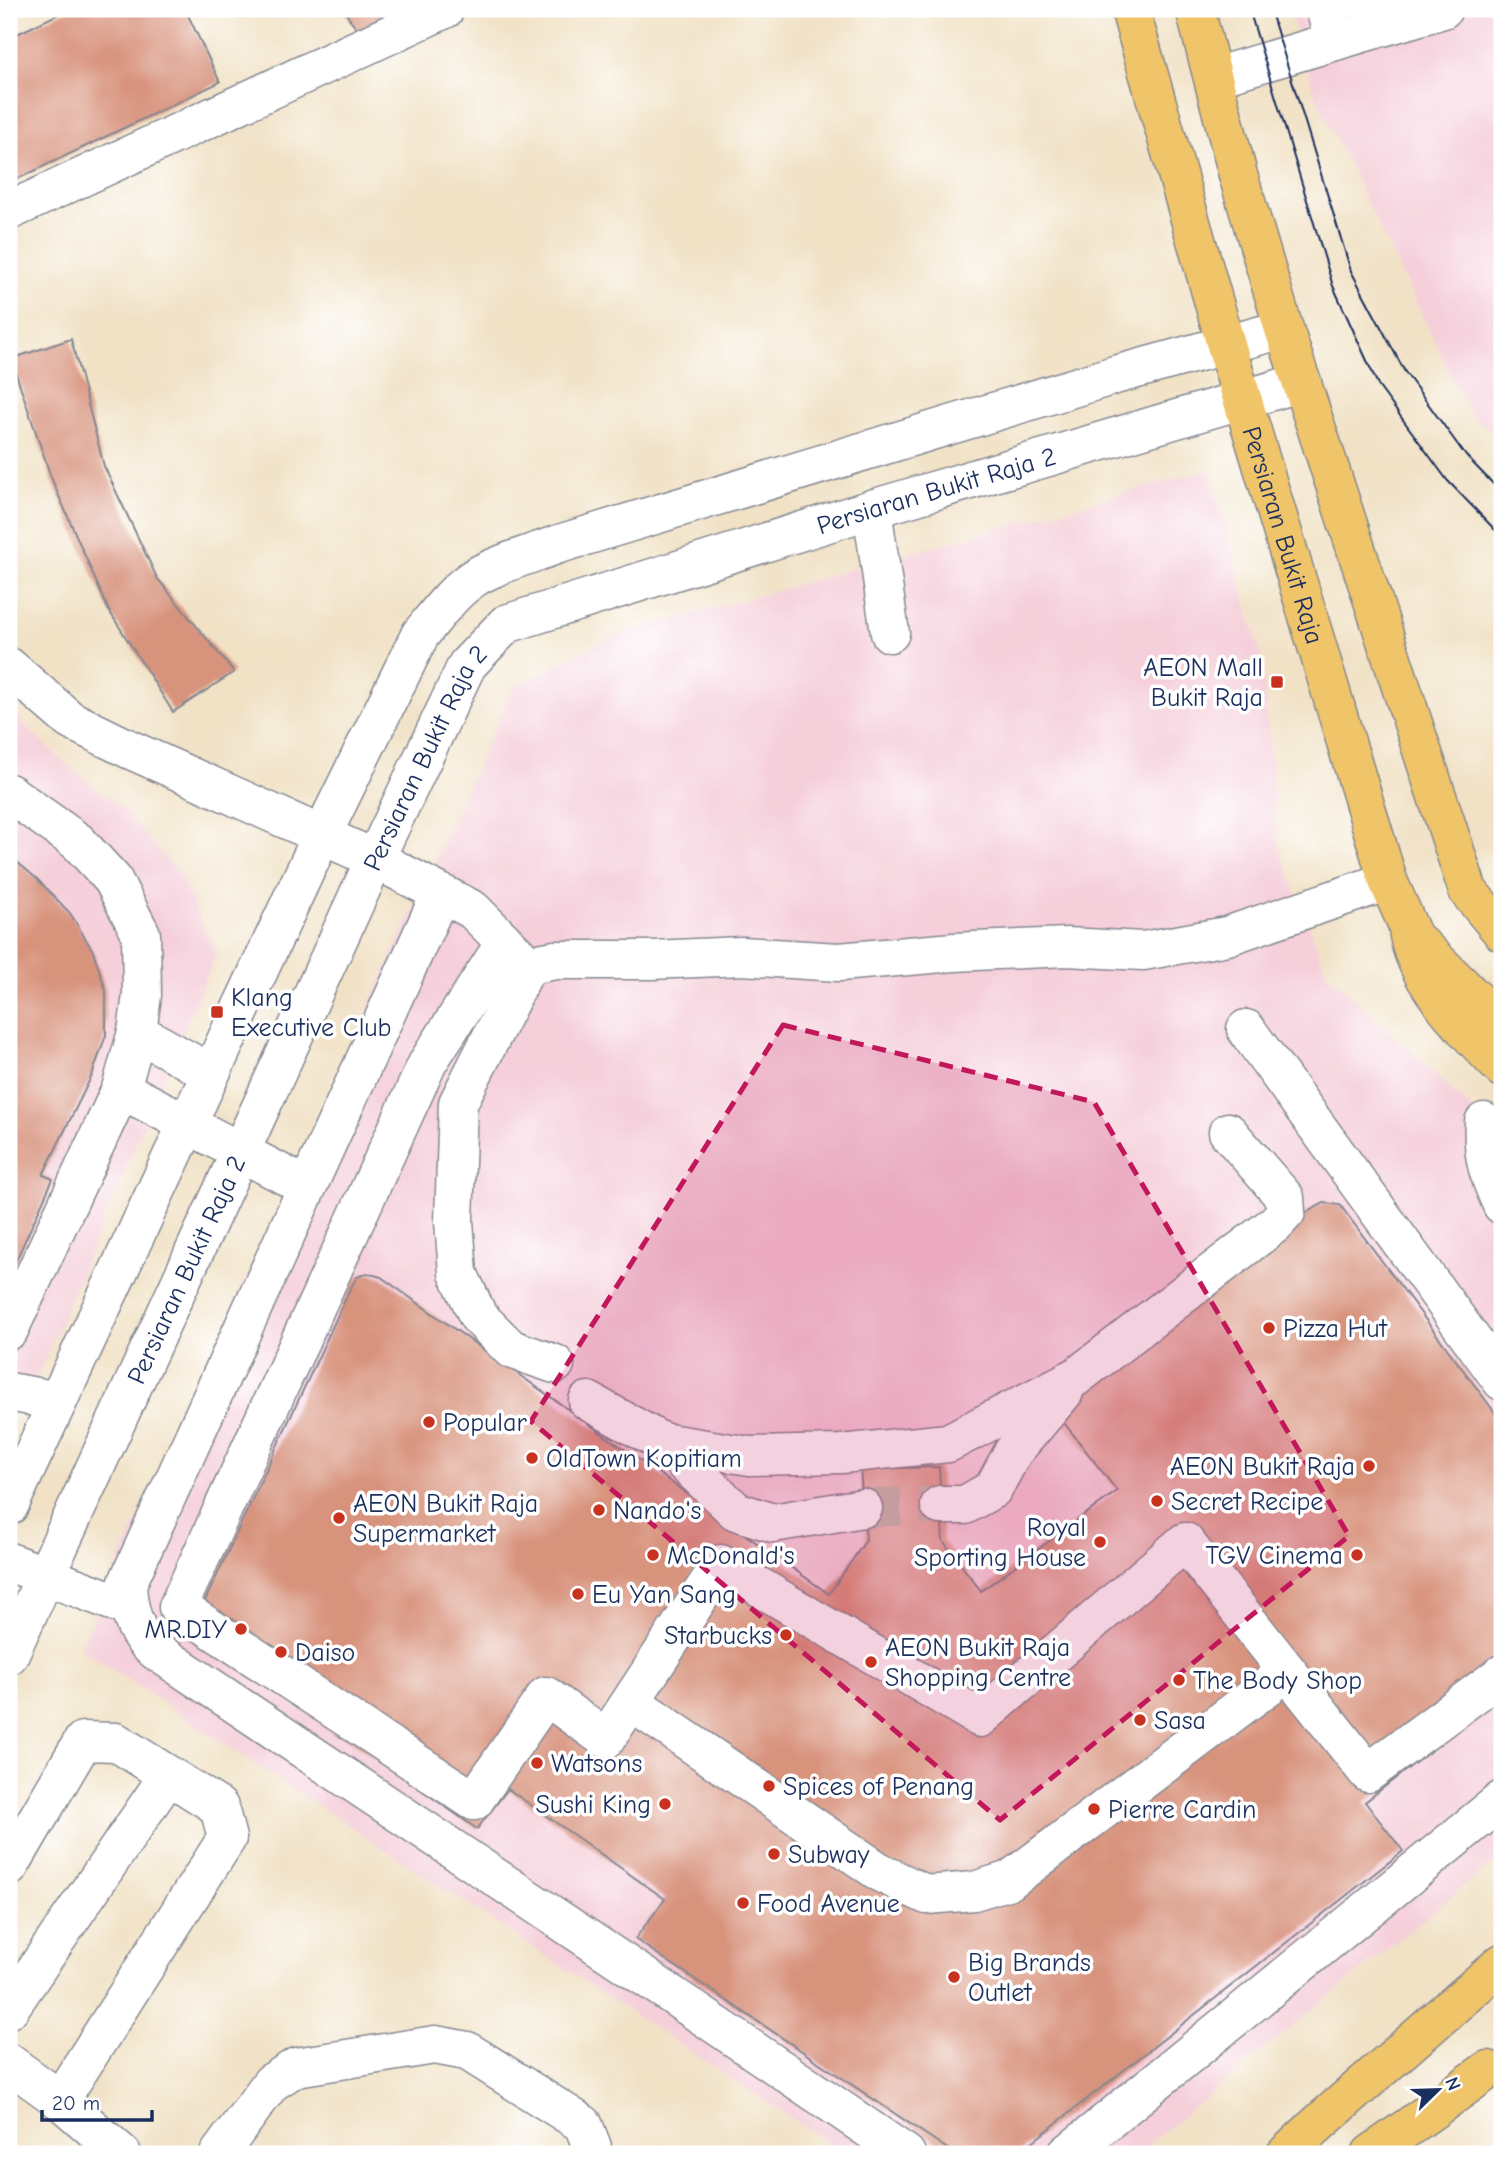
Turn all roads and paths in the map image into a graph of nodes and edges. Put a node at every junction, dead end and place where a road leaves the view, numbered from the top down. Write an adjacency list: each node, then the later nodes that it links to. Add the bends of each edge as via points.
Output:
1 (445, 9): 7 (street)
2 (1130, 9): 9 (main road, Persiaran Bukit Raja)
3 (1195, 9): 6 (main road)
4 (1443, 9): 5 (street)
5 (1330, 25): 6 (street)
6 (1214, 77): 8 (main road)
7 (9, 211)
8 (1284, 329): 9 (street); 10 (main road)
9 (1226, 345): 11 (main road, Persiaran Bukit Raja); 16 (street, via 559,544 476,577 443,606 421,635)
10 (1302, 382): 11 (street, Persiaran Bukit Raja 2); 21 (main road, via 1468,891)
11 (1243, 399): 12 (street, Persiaran Bukit Raja 2); 18 (main road, Persiaran Bukit Raja)
12 (872, 509): 13 (street); 17 (street, Persiaran Bukit Raja 2, via 506,624 467,665)
13 (890, 633)
14 (9, 667): 16 (street, via 70,720)
15 (9, 793): 25 (street, via 78,842 113,880 141,934)
16 (322, 835): 17 (street); 27 (street)
17 (375, 859): 19 (street); 32 (street, Persiaran Bukit Raja 2)
18 (1388, 881): 20 (main road, Persiaran Bukit Raja); 22 (street, via 1227,936 1143,951 1067,947 839,962 742,956 555,960)
19 (440, 895): 22 (street, via 473,910); 33 (street)
20 (1408, 928): 23 (main road, Persiaran Bukit Raja); 26 (main road, via 1410,947 1430,983 1462,1027)
21 (1502, 932)
22 (516, 954): 36 (street, via 458,1103 454,1221 458,1273 478,1316 511,1349); 52 (street, via 428,1062 178,1607 474,1801 546,1696 606,1738)
23 (1502, 1025)
24 (1246, 1029): 38 (street)
25 (137, 1032): 27 (street); 28 (street)
26 (1502, 1068)
27 (210, 1073): 30 (street)
28 (121, 1089): 30 (street); 35 (street)
29 (1484, 1122): 34 (street, via 1483,1150)
30 (187, 1124): 32 (street); 40 (street)
31 (1228, 1132): 37 (street, via 1285,1198 1286,1212)
32 (241, 1152): 33 (street); 47 (street, Persiaran Bukit Raja 2)
33 (307, 1187): 48 (street, via 127,1584)
34 (1502, 1205)
35 (9, 1330)
36 (555, 1364)
37 (1076, 1377): 42 (street, via 948,1443 841,1454 750,1455); 43 (street, via 1013,1452 993,1489 965,1505)
38 (1502, 1381)
39 (9, 1392): 40 (street)
40 (58, 1401): 44 (street)
41 (588, 1401): 42 (street)
42 (662, 1442): 45 (street, via 736,1511 773,1523)
43 (940, 1505)
44 (9, 1506)
45 (863, 1508)
46 (9, 1562): 47 (street)
47 (46, 1578): 48 (street); 49 (street, Persiaran Bukit Raja 2)
48 (128, 1607): 64 (street, via 145,1644)
49 (9, 1655)
50 (1287, 1672): 51 (street, via 1368,1773); 52 (street, via 1010,1880 974,1891 927,1895 881,1873); 52 (street, via 1185,1542 980,1718 720,1563)
51 (1502, 1674)
52 (631, 1702)
53 (168, 1776): 55 (street, via 116,1742 83,1741); 57 (street); 60 (street, via 219,1807 227,1838)
54 (1502, 1800): 65 (street)
55 (9, 1867)
56 (1502, 1963): 66 (main road)
57 (9, 2009)
58 (9, 2063): 60 (street)
59 (1495, 2064): 67 (main road); 68 (main road)
60 (60, 2100): 61 (street)
61 (122, 2154)
62 (219, 2154): 63 (street, via 271,2082 296,2067 435,2045 467,2051 583,2124)
63 (592, 2154)
64 (906, 2154)
65 (1067, 2154)
66 (1286, 2154)
67 (1371, 2154)
68 (1399, 2154)

